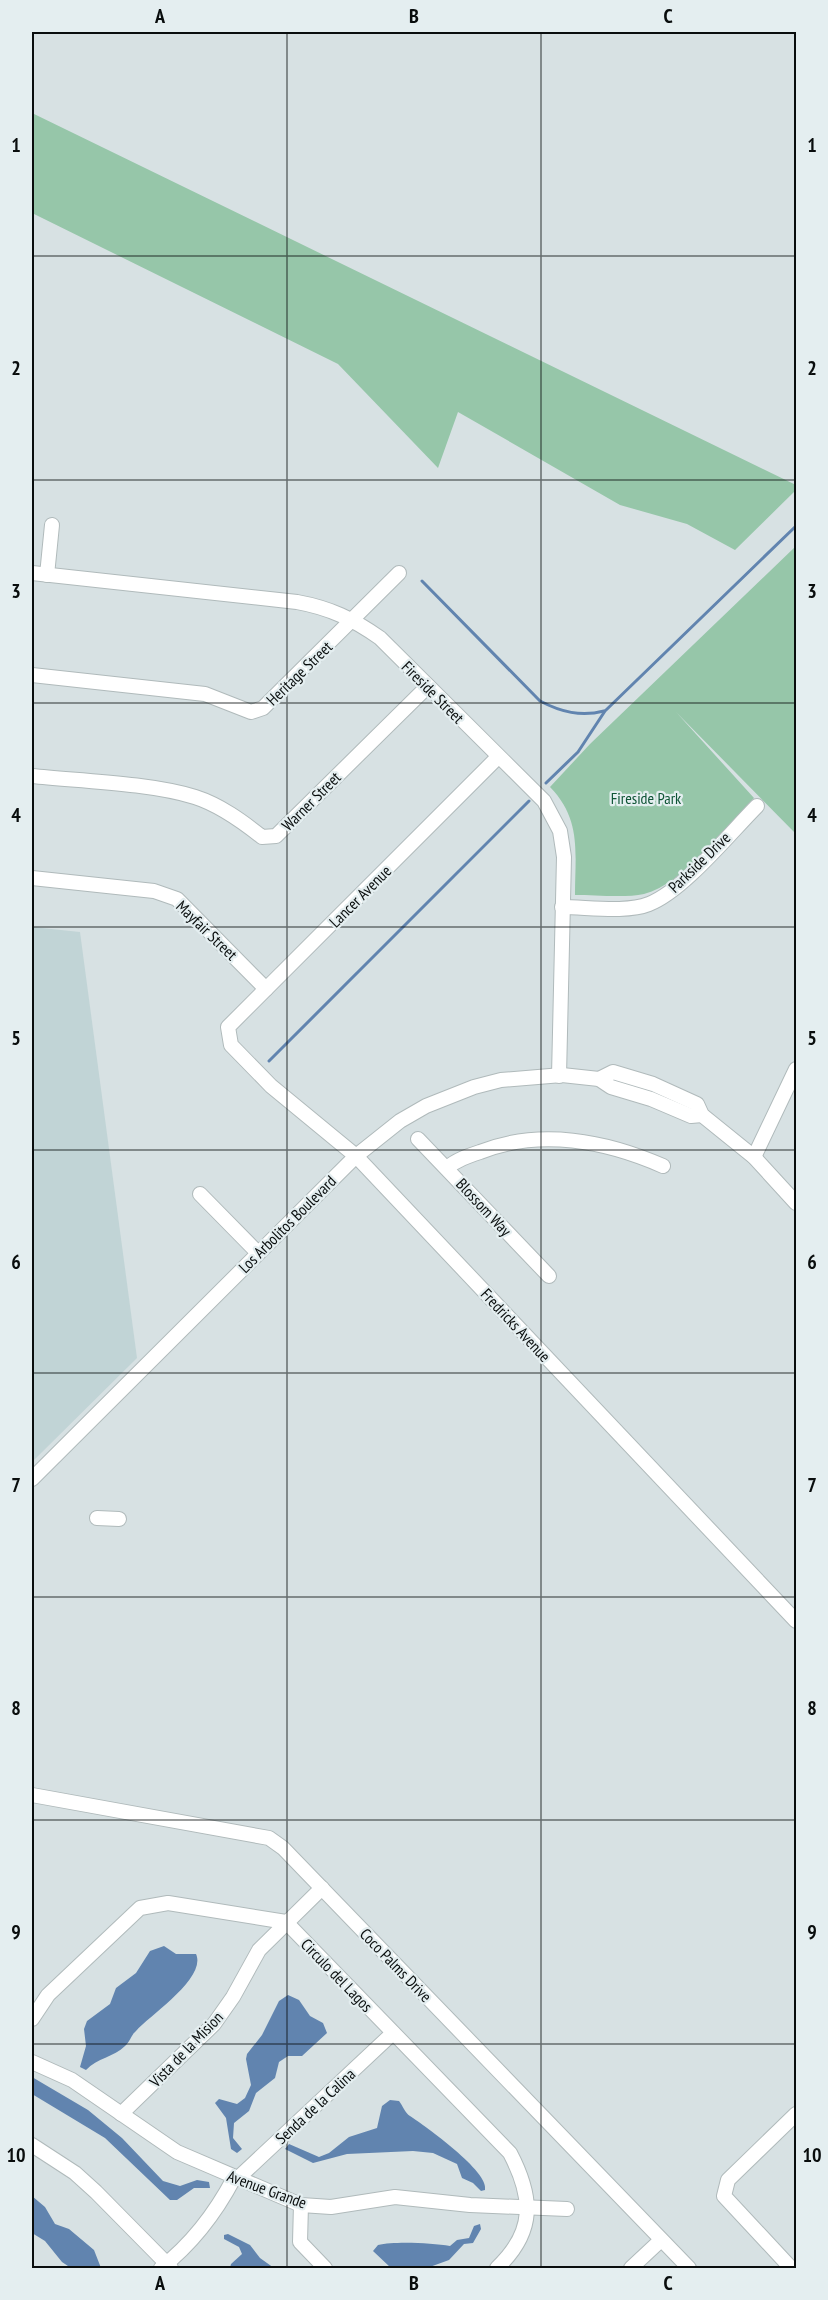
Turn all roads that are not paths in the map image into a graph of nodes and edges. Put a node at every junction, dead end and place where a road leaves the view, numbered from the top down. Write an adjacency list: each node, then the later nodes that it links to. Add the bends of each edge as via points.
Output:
1 (52, 525): 4 (street)
2 (32, 573): 4 (street, Fireside Street)
3 (399, 573): 5 (street, Heritage Street)
4 (47, 575): 5 (street, Fireside Street, via 297,602 329,608)
5 (354, 620): 6 (street, Heritage Street, via 264,708 251,712 205,694); 7 (street, Fireside Street, via 380,638)
6 (32, 675)
7 (428, 686): 8 (street, Fireside Street); 9 (street, Warner Street, via 276,836 262,837 237,817 196,797)
8 (498, 757): 12 (street, Fireside Street, via 544,801 560,831 564,857); 13 (street, Lancer Avenue)
9 (32, 776)
10 (757, 806): 12 (street, Parkside Drive, via 677,887 649,904)
11 (32, 878): 13 (street, Mayfair Street, via 154,891 177,899)
12 (562, 907): 16 (street, Fireside Street)
13 (266, 989): 14 (street, Lancer Avenue, via 228,1027)
14 (228, 1038): 18 (street, Fredricks Avenue, via 271,1086)
15 (796, 1069): 19 (street)
16 (559, 1076): 18 (street, Los Arbolitos Boulevard, via 501,1080 474,1087 402,1120); 19 (street, Los Arbolitos Boulevard, via 599,1079 691,1116 702,1115)
17 (418, 1139): 21 (street, Blossom Way)
18 (356, 1156): 24 (street, Los Arbolitos Boulevard); 29 (street, Fredricks Avenue)
19 (754, 1157): 23 (street, Los Arbolitos Boulevard)
20 (663, 1166): 21 (street, via 626,1150 559,1137 495,1146)
21 (447, 1168): 25 (street, Blossom Way)
22 (200, 1194): 24 (street)
23 (796, 1203)
24 (258, 1253): 26 (street, Los Arbolitos Boulevard)
25 (549, 1276)
26 (32, 1479)
27 (97, 1518): 28 (street)
28 (119, 1519)
29 (796, 1621)
30 (32, 1795): 31 (street, Coco Palms Drive, via 269,1838 283,1848)
31 (317, 1892): 32 (street, Vista de la Mision); 43 (street, Coco Palms Drive)
32 (286, 1922): 33 (street, via 168,1903 140,1908 48,1995); 34 (street, Circulo del Lagos); 36 (street, Vista de la Mision, via 259,1950 214,2024)
33 (32, 2019)
34 (393, 2033): 39 (street, Senda de la Calina); 41 (street, Circulo del Lagos, via 510,2153 524,2179)
35 (32, 2062): 36 (street, Avenue Grande, via 72,2080)
36 (121, 2114): 39 (street, Avenue Grande, via 177,2152)
37 (796, 2117): 49 (street, via 728,2180 724,2196)
38 (32, 2145): 44 (street, via 96,2192)
39 (235, 2179): 40 (street, Avenue Grande); 44 (street, Senda de la Calina, via 203,2230)
40 (301, 2205): 41 (street, Avenue Grande, via 331,2207 395,2197); 45 (street, via 300,2242)
41 (526, 2209): 42 (street, Avenue Grande); 46 (street, Circulo del Lagos, via 523,2233)
42 (567, 2209)
43 (661, 2240): 47 (street); 48 (street, Coco Palms Drive)
44 (166, 2267)
45 (324, 2268)
46 (497, 2268)
47 (630, 2268)
48 (689, 2268)
49 (791, 2268)

